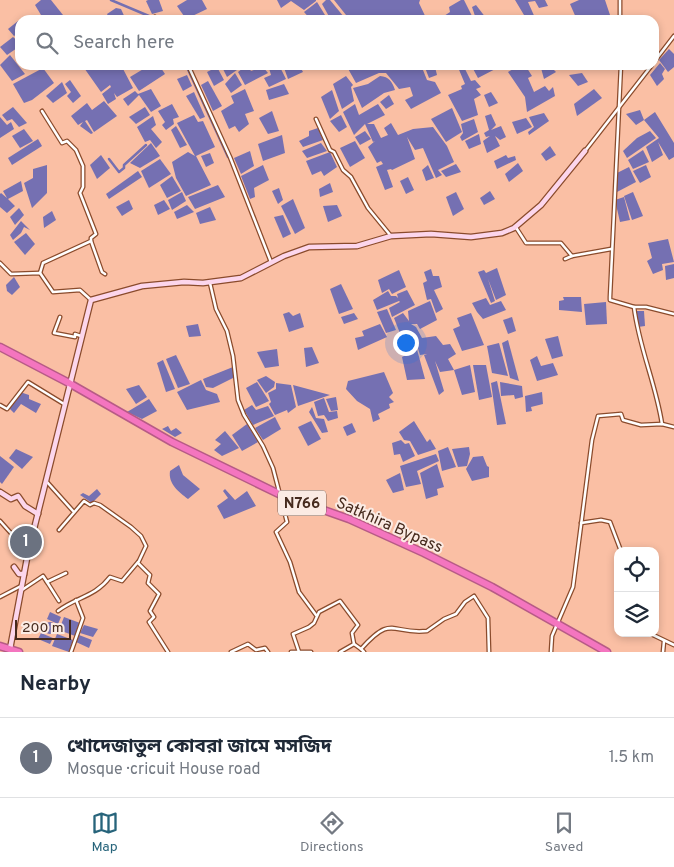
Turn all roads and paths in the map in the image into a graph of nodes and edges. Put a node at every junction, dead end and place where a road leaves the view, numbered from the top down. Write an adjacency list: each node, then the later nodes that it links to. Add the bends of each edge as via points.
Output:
1 (620, 0): 2 (street)
2 (620, 15)
3 (674, 36): 4 (street)
4 (659, 56)
5 (190, 70): 18 (street, via 230,157)
6 (621, 70): 8 (street)
7 (648, 70): 8 (street)
8 (618, 108): 11 (street); 15 (street)
9 (42, 111): 14 (street, via 62,143 68,141 80,158 84,173 80,193 96,234)
10 (316, 119): 13 (street, via 330,150 351,177 368,208)
11 (584, 151): 12 (street, via 541,205)
12 (516, 226): 13 (street, via 502,233 476,237); 16 (street, via 526,244 561,243)
13 (391, 236): 18 (street, via 357,246 309,247)
14 (91, 241): 20 (street, via 43,263); 21 (street)
15 (611, 249): 16 (street); 24 (street, via 610,300)
16 (572, 256): 17 (street)
17 (565, 259)
18 (271, 262): 22 (street, via 240,278)
19 (0, 263): 20 (street, via 12,275)
20 (40, 273): 23 (street, via 53,292 80,290)
21 (105, 274)
22 (210, 283): 23 (street, via 142,286); 36 (street, via 233,356 240,406 263,446)
23 (91, 300): 27 (street)
24 (634, 307): 25 (street); 32 (street, via 639,339)
25 (674, 314)
26 (60, 317): 27 (street, via 54,333)
27 (81, 336): 29 (street)
28 (0, 347): 29 (highway, Satkhira Bypass / N766)
29 (69, 383): 31 (street); 36 (highway, Satkhira Bypass / N766, via 172,442)
30 (0, 405): 31 (street, via 7,409 28,382)
31 (66, 405): 34 (street)
32 (662, 424): 33 (street); 40 (street, via 641,425 623,420 621,414 598,416)
33 (674, 427)
34 (47, 482): 37 (street); 38 (street)
35 (0, 492): 38 (street, via 11,499 18,496 25,506)
36 (281, 495): 54 (street, via 287,522 276,532 299,592); 55 (highway, Satkhira Bypass / N766, via 349,519 424,553)
37 (73, 511): 41 (street); 44 (street, via 84,502 90,505 97,503 126,523 141,536 146,546)
38 (38, 514): 43 (street)
39 (0, 521): 43 (street)
40 (581, 524): 42 (street, via 601,520 610,522); 55 (street, via 573,587)
41 (59, 530)
42 (619, 547)
43 (28, 554): 47 (street)
44 (138, 562): 51 (street, via 122,581 110,577 87,597); 65 (street, via 151,576 148,583 159,594 150,611 154,617 149,622)
45 (14, 567): 47 (street, via 19,574)
46 (66, 573): 48 (street)
47 (24, 574): 49 (street)
48 (47, 582): 49 (street, via 43,576); 52 (street)
49 (22, 588): 50 (street); 61 (street)
50 (0, 597)
51 (76, 599): 53 (street); 64 (street, via 83,618)
52 (59, 601)
53 (58, 611)
54 (316, 615): 58 (street, via 341,601 358,625 352,633); 69 (street, via 314,623 293,634)
55 (558, 624): 73 (street, via 552,636); 74 (highway, Satkhira Bypass / N766)
56 (656, 637): 57 (street)
57 (664, 641): 59 (street); 75 (street)
58 (354, 644): 62 (street); 71 (street)
59 (674, 645)
60 (0, 646): 61 (highway)
61 (10, 651): 63 (highway)
62 (362, 651): 72 (street, via 375,635 389,627 427,631 456,614 464,602 474,596 488,618)
63 (19, 652)
64 (71, 652)
65 (168, 652)
66 (231, 652): 67 (street, via 248,644 256,650 265,648)
67 (268, 652)
68 (291, 652): 69 (street)
69 (299, 652): 70 (street)
70 (311, 652)
71 (340, 652)
72 (489, 652)
73 (551, 652)
74 (607, 652)
75 (663, 652)

